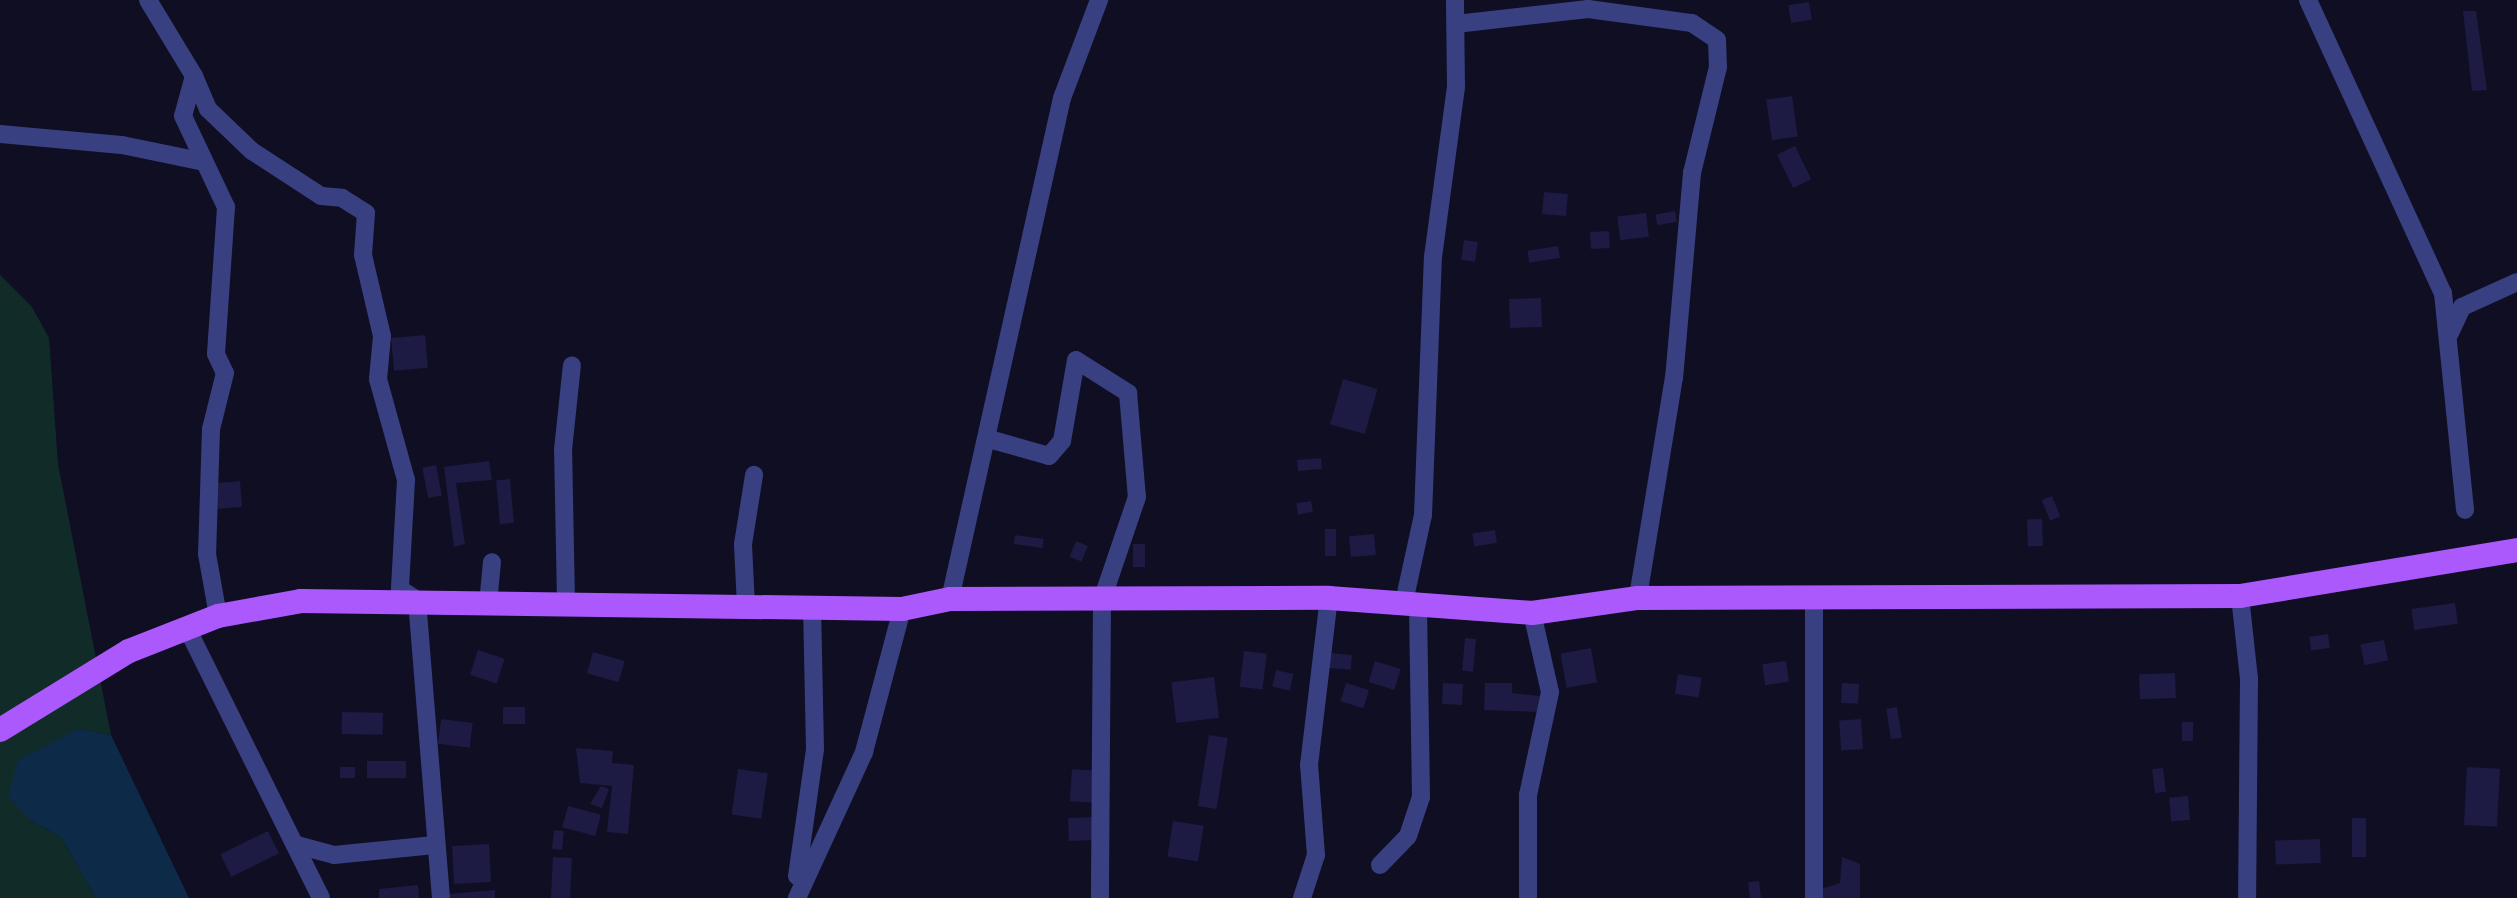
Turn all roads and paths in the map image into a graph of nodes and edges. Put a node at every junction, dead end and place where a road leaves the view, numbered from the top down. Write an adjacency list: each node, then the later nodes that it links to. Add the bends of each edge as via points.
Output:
1 (148, 0): 8 (street)
2 (1099, 0): 14 (street, via 1062,98)
3 (1455, 0): 7 (street)
4 (2308, 0): 12 (street, via 2432,265)
5 (1591, 5): 6 (street); 21 (street, via 1692,23 1717,40 1718,67 1692,173 1674,377)
6 (1544, 7): 7 (street)
7 (1456, 24): 27 (street, via 1456,87 1433,257 1423,515)
8 (194, 76): 10 (street, via 183,116); 23 (street, via 208,109 252,151 321,196 342,198 366,213 363,255 382,336 378,379 406,480 400,589)
9 (0, 134): 10 (street, via 122,145)
10 (200, 161): 33 (street, via 226,207 216,354 225,373 211,429 207,554)
11 (2517, 282): 12 (street, via 2462,307)
12 (2450, 333): 16 (street)
13 (572, 365): 26 (street, via 563,450)
14 (989, 439): 22 (street); 24 (street, via 1049,456 1062,441 1076,360 1128,393 1137,497)
15 (754, 475): 30 (street, via 743,544)
16 (2465, 510)
17 (2517, 550): 19 (main road)
18 (492, 562): 28 (street)
19 (2240, 596): 25 (main road); 46 (street, via 2249,679)
20 (1329, 598): 24 (main road); 27 (main road); 43 (street, via 1309,765 1316,855)
21 (1638, 598): 25 (main road); 32 (main road)
22 (950, 599): 24 (main road); 31 (main road)
23 (417, 600): 28 (main road); 33 (main road, via 301,601); 37 (street)
24 (1102, 600): 42 (street)
25 (1814, 600): 45 (street)
26 (566, 602): 28 (main road); 30 (main road)
27 (1411, 603): 32 (main road); 38 (street, via 1421,797 1408,836)
28 (488, 604)
29 (812, 605): 30 (main road); 31 (main road); 41 (street, via 815,749)
30 (746, 606)
31 (902, 609): 41 (street, via 864,752)
32 (1532, 613): 44 (street, via 1550,692 1528,795)
33 (218, 616): 34 (main road)
34 (187, 628): 35 (main road, via 129,651); 36 (street)
35 (0, 730)
36 (297, 845): 37 (street, via 334,855); 39 (street)
37 (435, 845): 40 (street)
38 (1380, 865)
39 (321, 898)
40 (441, 898)
41 (794, 898)
42 (1100, 898)
43 (1302, 898)
44 (1528, 898)
45 (1814, 898)
46 (2247, 898)

